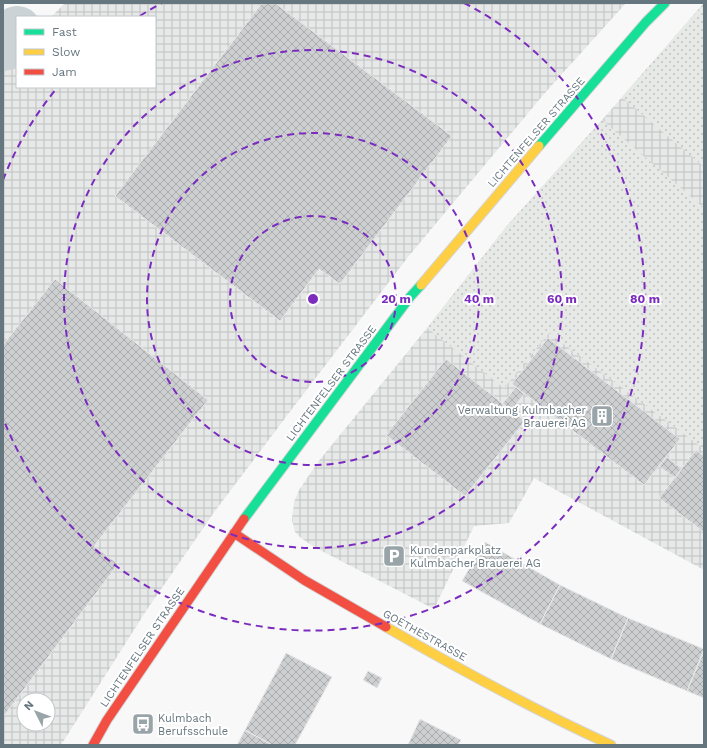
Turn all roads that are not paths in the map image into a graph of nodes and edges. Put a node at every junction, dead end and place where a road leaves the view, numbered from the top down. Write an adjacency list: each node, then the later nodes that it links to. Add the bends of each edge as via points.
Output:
1 (664, 3): 2 (street, LICHTENFELSER STRASSE, via 410,297)
2 (234, 532): 3 (street, LICHTENFELSER STRASSE, via 107,720); 4 (street, GOETHESTRASSE, via 304,580 439,657)
3 (93, 745)
4 (611, 745)

